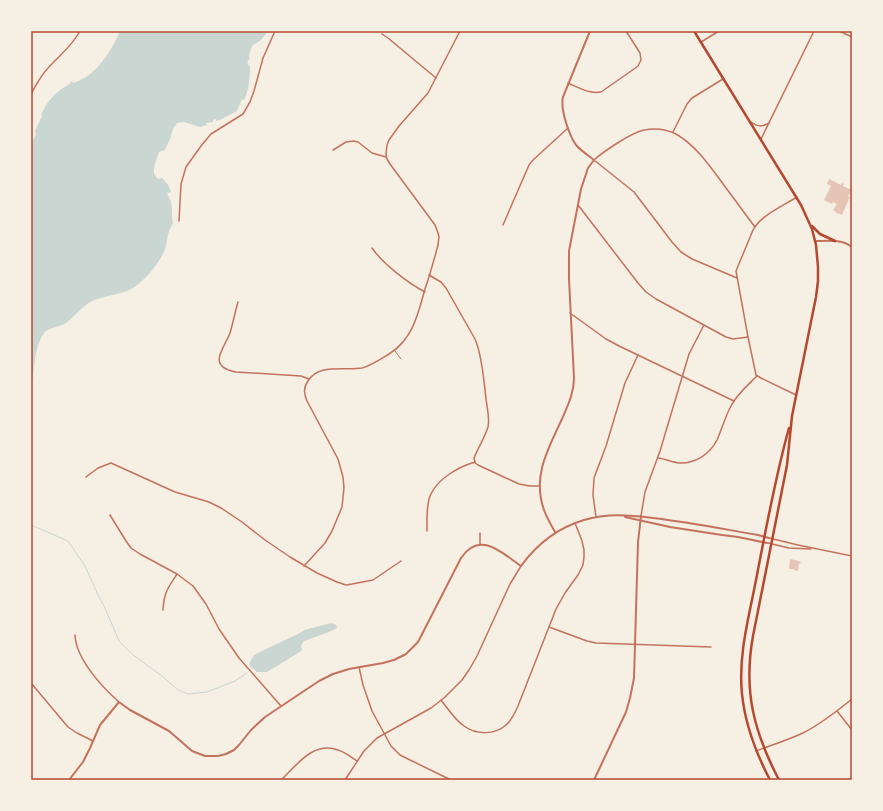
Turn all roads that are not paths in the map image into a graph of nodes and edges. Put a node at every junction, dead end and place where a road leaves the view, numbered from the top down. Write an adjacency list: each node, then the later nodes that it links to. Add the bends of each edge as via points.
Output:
1 (80, 31): 16 (street, via 42,75)
2 (275, 31): 27 (street, via 262,58 254,91 246,110 240,117 211,134 186,168 180,184)
3 (460, 31): 13 (street)
4 (590, 31): 15 (street)
5 (626, 31): 15 (street, via 641,55 637,67 601,92 590,92)
6 (694, 31): 12 (main road)
7 (719, 31): 12 (street)
8 (814, 31): 18 (street)
9 (839, 31): 11 (street)
10 (382, 34): 13 (street)
11 (852, 37)
12 (701, 42): 14 (main road)
13 (436, 78): 23 (street, via 426,96 392,135 387,145)
14 (723, 79): 17 (main road); 20 (street, via 689,101)
15 (568, 83): 19 (street, via 562,104)
16 (31, 94)
17 (749, 121): 18 (street, via 757,126); 21 (main road)
18 (769, 123): 21 (street)
19 (568, 128): 24 (street, via 577,145); 29 (street, via 529,165)
20 (672, 132): 24 (street, via 655,129 641,131); 30 (street, via 688,142 707,162)
21 (761, 140): 25 (main road)
22 (333, 150): 23 (street, via 346,142 354,141 372,153)
23 (386, 156): 35 (street, via 437,231 439,237)
24 (594, 160): 26 (street, via 587,172); 36 (street, via 634,192 681,252)
25 (797, 197): 28 (main road); 30 (street, via 763,218)
26 (578, 204): 39 (street, via 568,261); 40 (street, via 646,292)
27 (179, 221)
28 (810, 224): 31 (main road); 32 (main road, via 820,234)
29 (503, 225)
30 (755, 227): 36 (street, via 736,268)
31 (815, 241): 32 (street); 48 (main road, via 817,285)
32 (835, 241): 33 (street)
33 (852, 247)
34 (372, 248): 37 (street, via 390,267)
35 (429, 275): 37 (street); 52 (street, via 444,285 478,346 488,424 474,458)
36 (737, 278): 41 (street)
37 (425, 292): 42 (street, via 412,330)
38 (238, 302): 47 (street, via 219,357 223,367 232,372 301,376)
39 (570, 313): 43 (street, via 606,339); 54 (street, via 574,378 572,394 544,458)
40 (704, 325): 41 (street, via 729,338); 45 (street, via 690,351)
41 (748, 337): 46 (street)
42 (395, 350): 44 (lane); 47 (street, via 366,367 320,371)
43 (638, 356): 45 (street); 58 (street, via 625,383 594,478)
44 (401, 359)
45 (682, 376): 49 (street); 51 (street)
46 (757, 376): 48 (street); 49 (street)
47 (309, 379): 73 (street, via 305,389 306,398 338,459 344,488 343,503 332,531 325,543)
48 (796, 395): 50 (main road)
49 (734, 401): 51 (street, via 716,442 703,456 682,463)
50 (792, 416): 64 (main road, via 779,464); 66 (main road, via 787,465)
51 (658, 458): 57 (street, via 645,492)
52 (475, 462): 54 (street, via 519,484); 61 (street, via 453,472 434,490 429,498)
53 (86, 477): 73 (street, via 111,463 175,492 214,504)
54 (540, 486): 62 (street, via 544,510)
55 (110, 515): 75 (street, via 131,548)
56 (618, 516): 57 (street); 58 (street); 59 (street)
57 (641, 516): 59 (street); 64 (street)
58 (596, 517): 60 (street)
59 (640, 520): 67 (street); 79 (street)
60 (575, 523): 62 (street); 77 (street, via 582,541 584,562 560,601)
61 (427, 531)
62 (555, 532): 74 (street, via 532,551)
63 (480, 533): 68 (street)
64 (765, 537): 65 (street); 67 (main road)
65 (769, 538): 66 (street)
66 (772, 539): 69 (main road); 70 (street)
67 (766, 542): 69 (street); 92 (main road, via 746,631 741,673 744,712)
68 (480, 544): 74 (street, via 494,548); 81 (street, via 470,548 464,555 413,648 394,660)
69 (771, 544): 70 (street); 91 (main road, via 749,669 752,707)
70 (819, 550): 71 (street)
71 (852, 556)
72 (401, 561): 73 (street, via 373,580 349,585 329,579)
73 (304, 566)
74 (521, 566): 84 (street, via 473,664 462,680)
75 (177, 574): 76 (street, via 165,593); 86 (street, via 199,594 238,658)
76 (163, 610)
77 (549, 627): 79 (street, via 592,643); 84 (street, via 518,706 504,727 490,732 469,730)
78 (75, 636): 85 (street, via 76,646 88,667)
79 (634, 645): 80 (street); 98 (street, via 633,682 628,705)
80 (711, 647)
81 (359, 666): 86 (street, via 324,678); 89 (street, via 368,700)
82 (31, 684): 90 (street, via 68,727)
83 (852, 699): 87 (street)
84 (441, 700): 89 (street)
85 (119, 702): 86 (street, via 169,731 192,751 212,756 224,755 234,750 251,730); 90 (street, via 100,725)
86 (280, 706)
87 (837, 711): 88 (street); 91 (street, via 805,732)
88 (852, 730)
89 (384, 734): 93 (street, via 376,738); 97 (street, via 400,755)
90 (93, 740): 94 (street, via 83,762)
91 (764, 748): 92 (street); 100 (main road)
92 (756, 751): 99 (main road)
93 (357, 761): 95 (street, via 336,749 316,750 304,757); 96 (street)
94 (69, 780)
95 (281, 780)
96 (345, 780)
97 (451, 780)
98 (594, 780)
99 (770, 780)
100 (779, 780)

